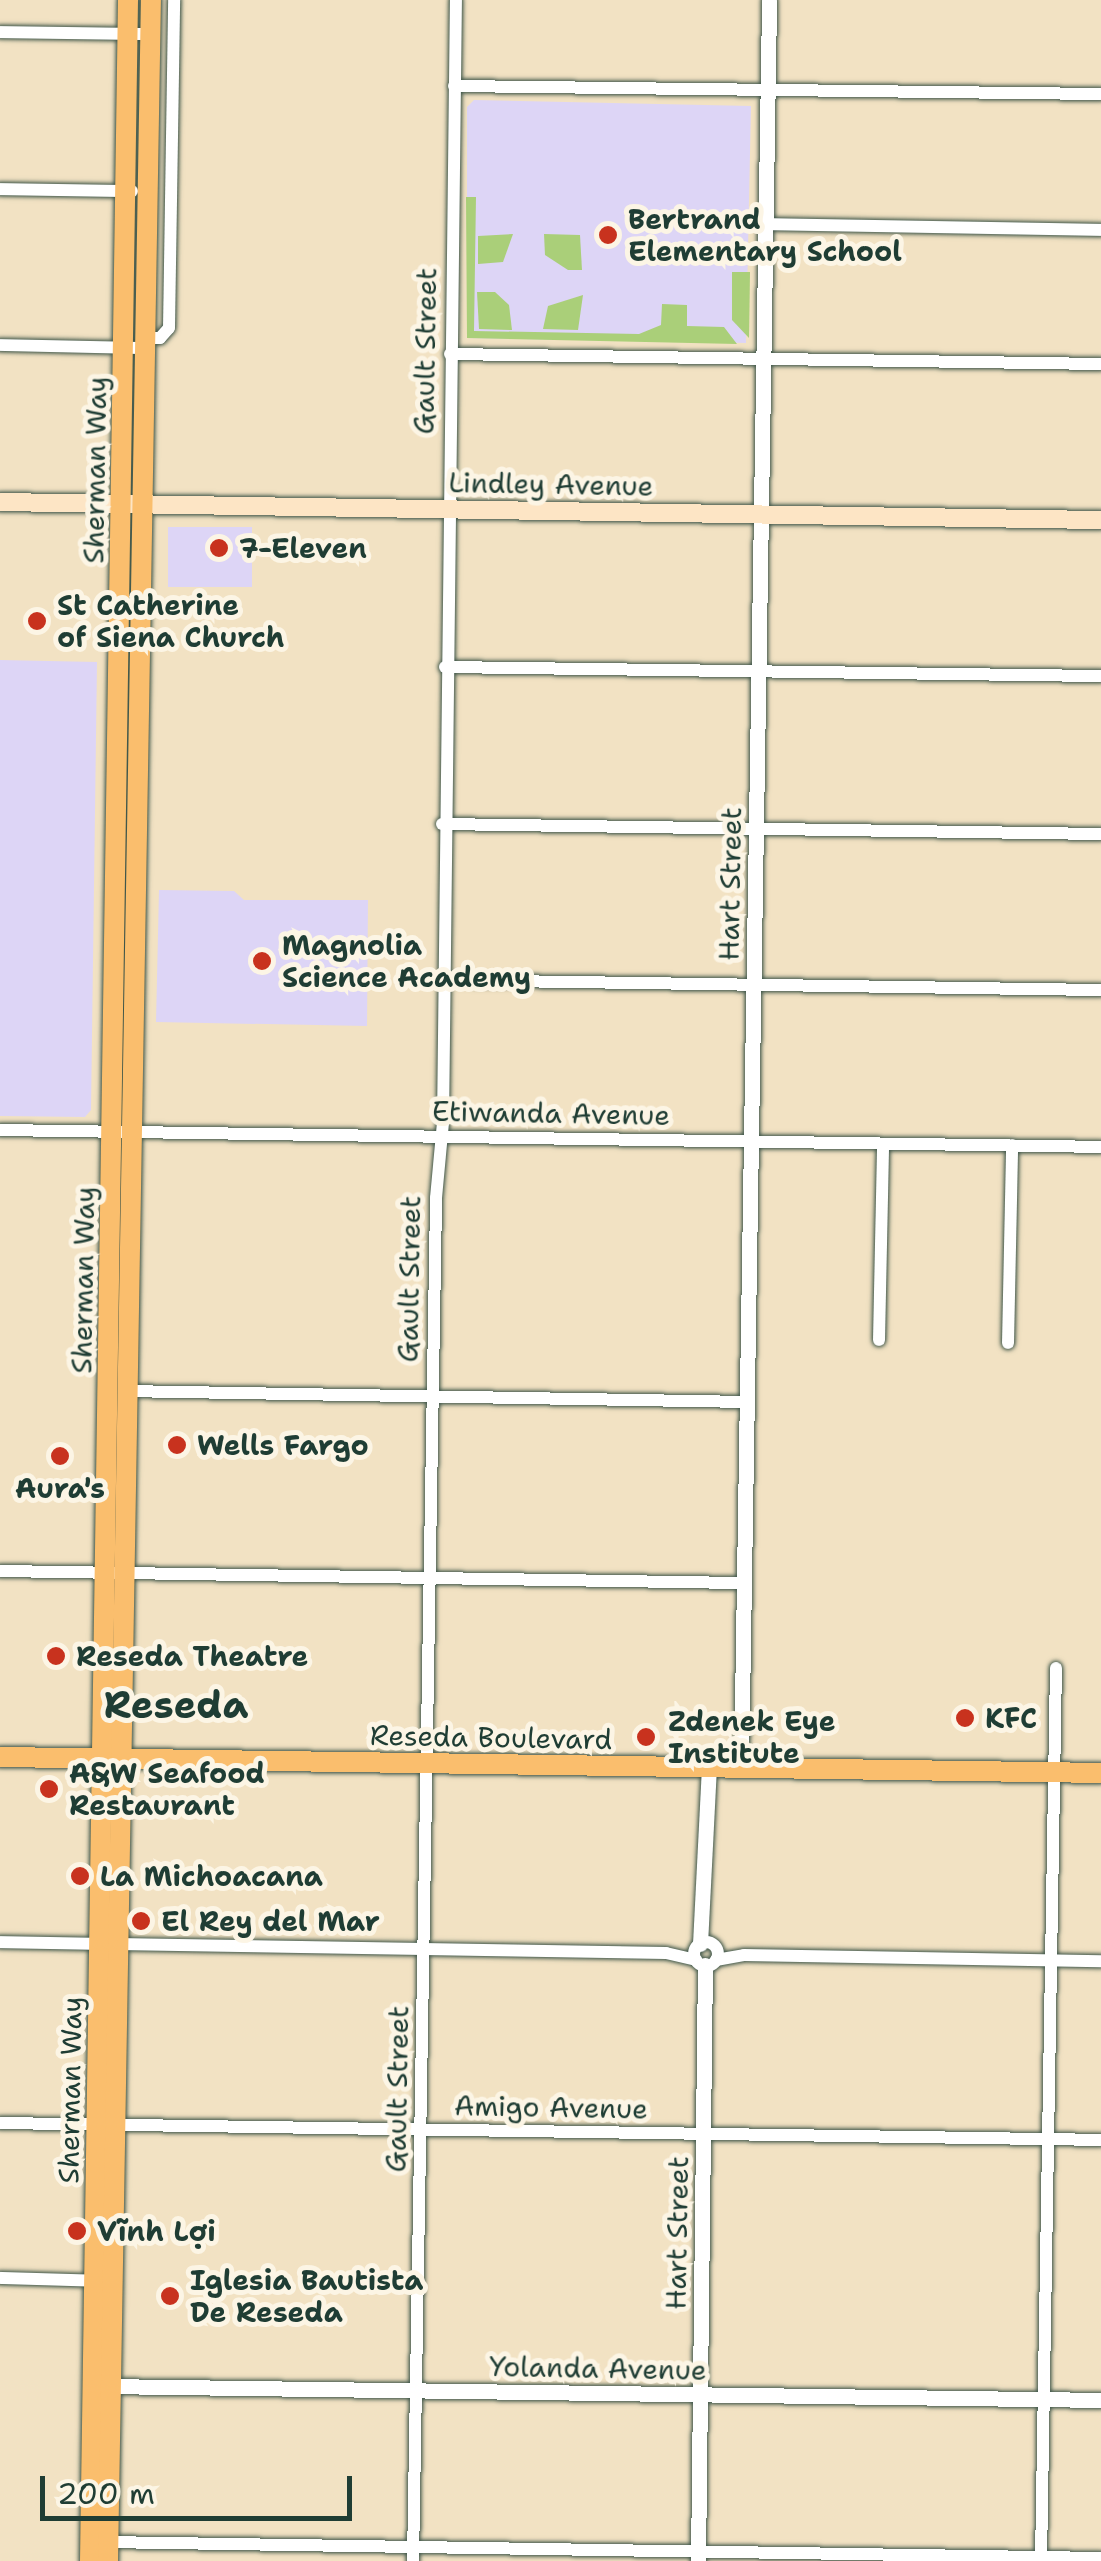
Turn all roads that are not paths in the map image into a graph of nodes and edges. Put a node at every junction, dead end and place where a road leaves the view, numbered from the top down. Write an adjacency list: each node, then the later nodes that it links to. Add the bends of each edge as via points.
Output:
1 (128, 0): 7 (main road, Sherman Way)
2 (151, 0): 8 (main road, Sherman Way)
3 (174, 0): 18 (street, via 170,328)
4 (456, 0): 9 (street, Gault Street)
5 (769, 0): 10 (street, Hart Street)
6 (0, 32): 7 (street)
7 (128, 34): 8 (street); 13 (main road, Sherman Way)
8 (150, 34): 14 (main road, Sherman Way)
9 (454, 86): 10 (street); 19 (street, Gault Street)
10 (768, 90): 11 (street); 15 (street, Hart Street)
11 (1101, 94)
12 (0, 189): 13 (street)
13 (125, 191): 14 (street); 18 (main road, Sherman Way)
14 (148, 192): 18 (main road, Sherman Way)
15 (766, 224): 16 (street); 20 (street, Hart Street)
16 (1101, 230)
17 (0, 345): 18 (street)
18 (138, 345): 23 (main road, Sherman Way)
19 (450, 354): 20 (street); 24 (street, Gault Street)
20 (763, 360): 21 (street); 25 (street, Hart Street)
21 (1101, 364)
22 (0, 502): 23 (main road, Lindley Avenue)
23 (132, 504): 24 (main road, Lindley Avenue); 37 (main road, Sherman Way)
24 (448, 510): 25 (main road, Lindley Avenue); 27 (street, Gault Street)
25 (761, 515): 26 (main road, Lindley Avenue); 28 (street, Hart Street)
26 (1101, 520)
27 (445, 666): 28 (street); 30 (street, Gault Street)
28 (758, 671): 29 (street); 31 (street, Hart Street)
29 (1101, 676)
30 (442, 824): 31 (street); 33 (street, Gault Street)
31 (756, 829): 32 (street); 34 (street, Hart Street)
32 (1101, 834)
33 (440, 980): 34 (street); 38 (street, Gault Street)
34 (754, 985): 35 (street); 39 (street, Hart Street)
35 (1101, 990)
36 (0, 1130): 37 (street, Etiwanda Avenue)
37 (121, 1132): 38 (street, Etiwanda Avenue); 45 (main road, Sherman Way)
38 (439, 1137): 39 (street, Etiwanda Avenue); 46 (street, Gault Street)
39 (751, 1141): 40 (street, Etiwanda Avenue); 47 (street, Hart Street)
40 (883, 1144): 41 (street, Etiwanda Avenue); 43 (street)
41 (1012, 1145): 42 (street, Etiwanda Avenue); 44 (street)
42 (1101, 1147)
43 (879, 1340)
44 (1008, 1343)
45 (117, 1389): 46 (street); 49 (main road, Sherman Way)
46 (432, 1397): 47 (street); 50 (street, Gault Street)
47 (746, 1402): 51 (street, Hart Street)
48 (0, 1571): 49 (street)
49 (114, 1574): 50 (street); 54 (main road, Sherman Way)
50 (430, 1578): 51 (street); 55 (street, Gault Street)
51 (743, 1583): 57 (street, Hart Street)
52 (1056, 1668): 58 (street)
53 (0, 1757): 54 (main road, Reseda Boulevard)
54 (111, 1758): 55 (main road, Reseda Boulevard); 61 (main road, Sherman Way)
55 (427, 1764): 56 (main road, Reseda Boulevard); 62 (street, Gault Street)
56 (709, 1768): 57 (main road, Reseda Boulevard); 63 (street, Hart Street)
57 (742, 1768): 58 (main road, Reseda Boulevard)
58 (1054, 1773): 59 (main road, Reseda Boulevard); 64 (street)
59 (1101, 1774)
60 (0, 1942): 61 (street)
61 (109, 1944): 62 (street); 67 (main road, Sherman Way)
62 (424, 1949): 63 (street); 68 (street, Gault Street)
63 (706, 1953): 64 (street); 69 (street, Hart Street)
64 (1051, 1960): 65 (street); 70 (street)
65 (1101, 1961)
66 (0, 2123): 67 (street, Amigo Avenue)
67 (106, 2125): 68 (street, Amigo Avenue); 73 (main road, Sherman Way)
68 (421, 2129): 69 (street, Amigo Avenue); 75 (street, Gault Street)
69 (704, 2134): 70 (street, Amigo Avenue); 76 (street, Hart Street)
70 (1047, 2139): 71 (street, Amigo Avenue); 77 (street)
71 (1101, 2140)
72 (0, 2278): 73 (street)
73 (103, 2281): 74 (main road, Sherman Way)
74 (101, 2386): 75 (street, Yolanda Avenue); 79 (main road, Sherman Way)
75 (416, 2390): 76 (street, Yolanda Avenue); 80 (street, Gault Street)
76 (699, 2396): 77 (street, Yolanda Avenue); 81 (street, Hart Street)
77 (1045, 2400): 78 (street, Yolanda Avenue); 83 (street)
78 (1101, 2400)
79 (99, 2552): 80 (street)
80 (413, 2554): 81 (street)
81 (698, 2556): 83 (street)
82 (1101, 2558): 83 (street)
83 (1041, 2559)

